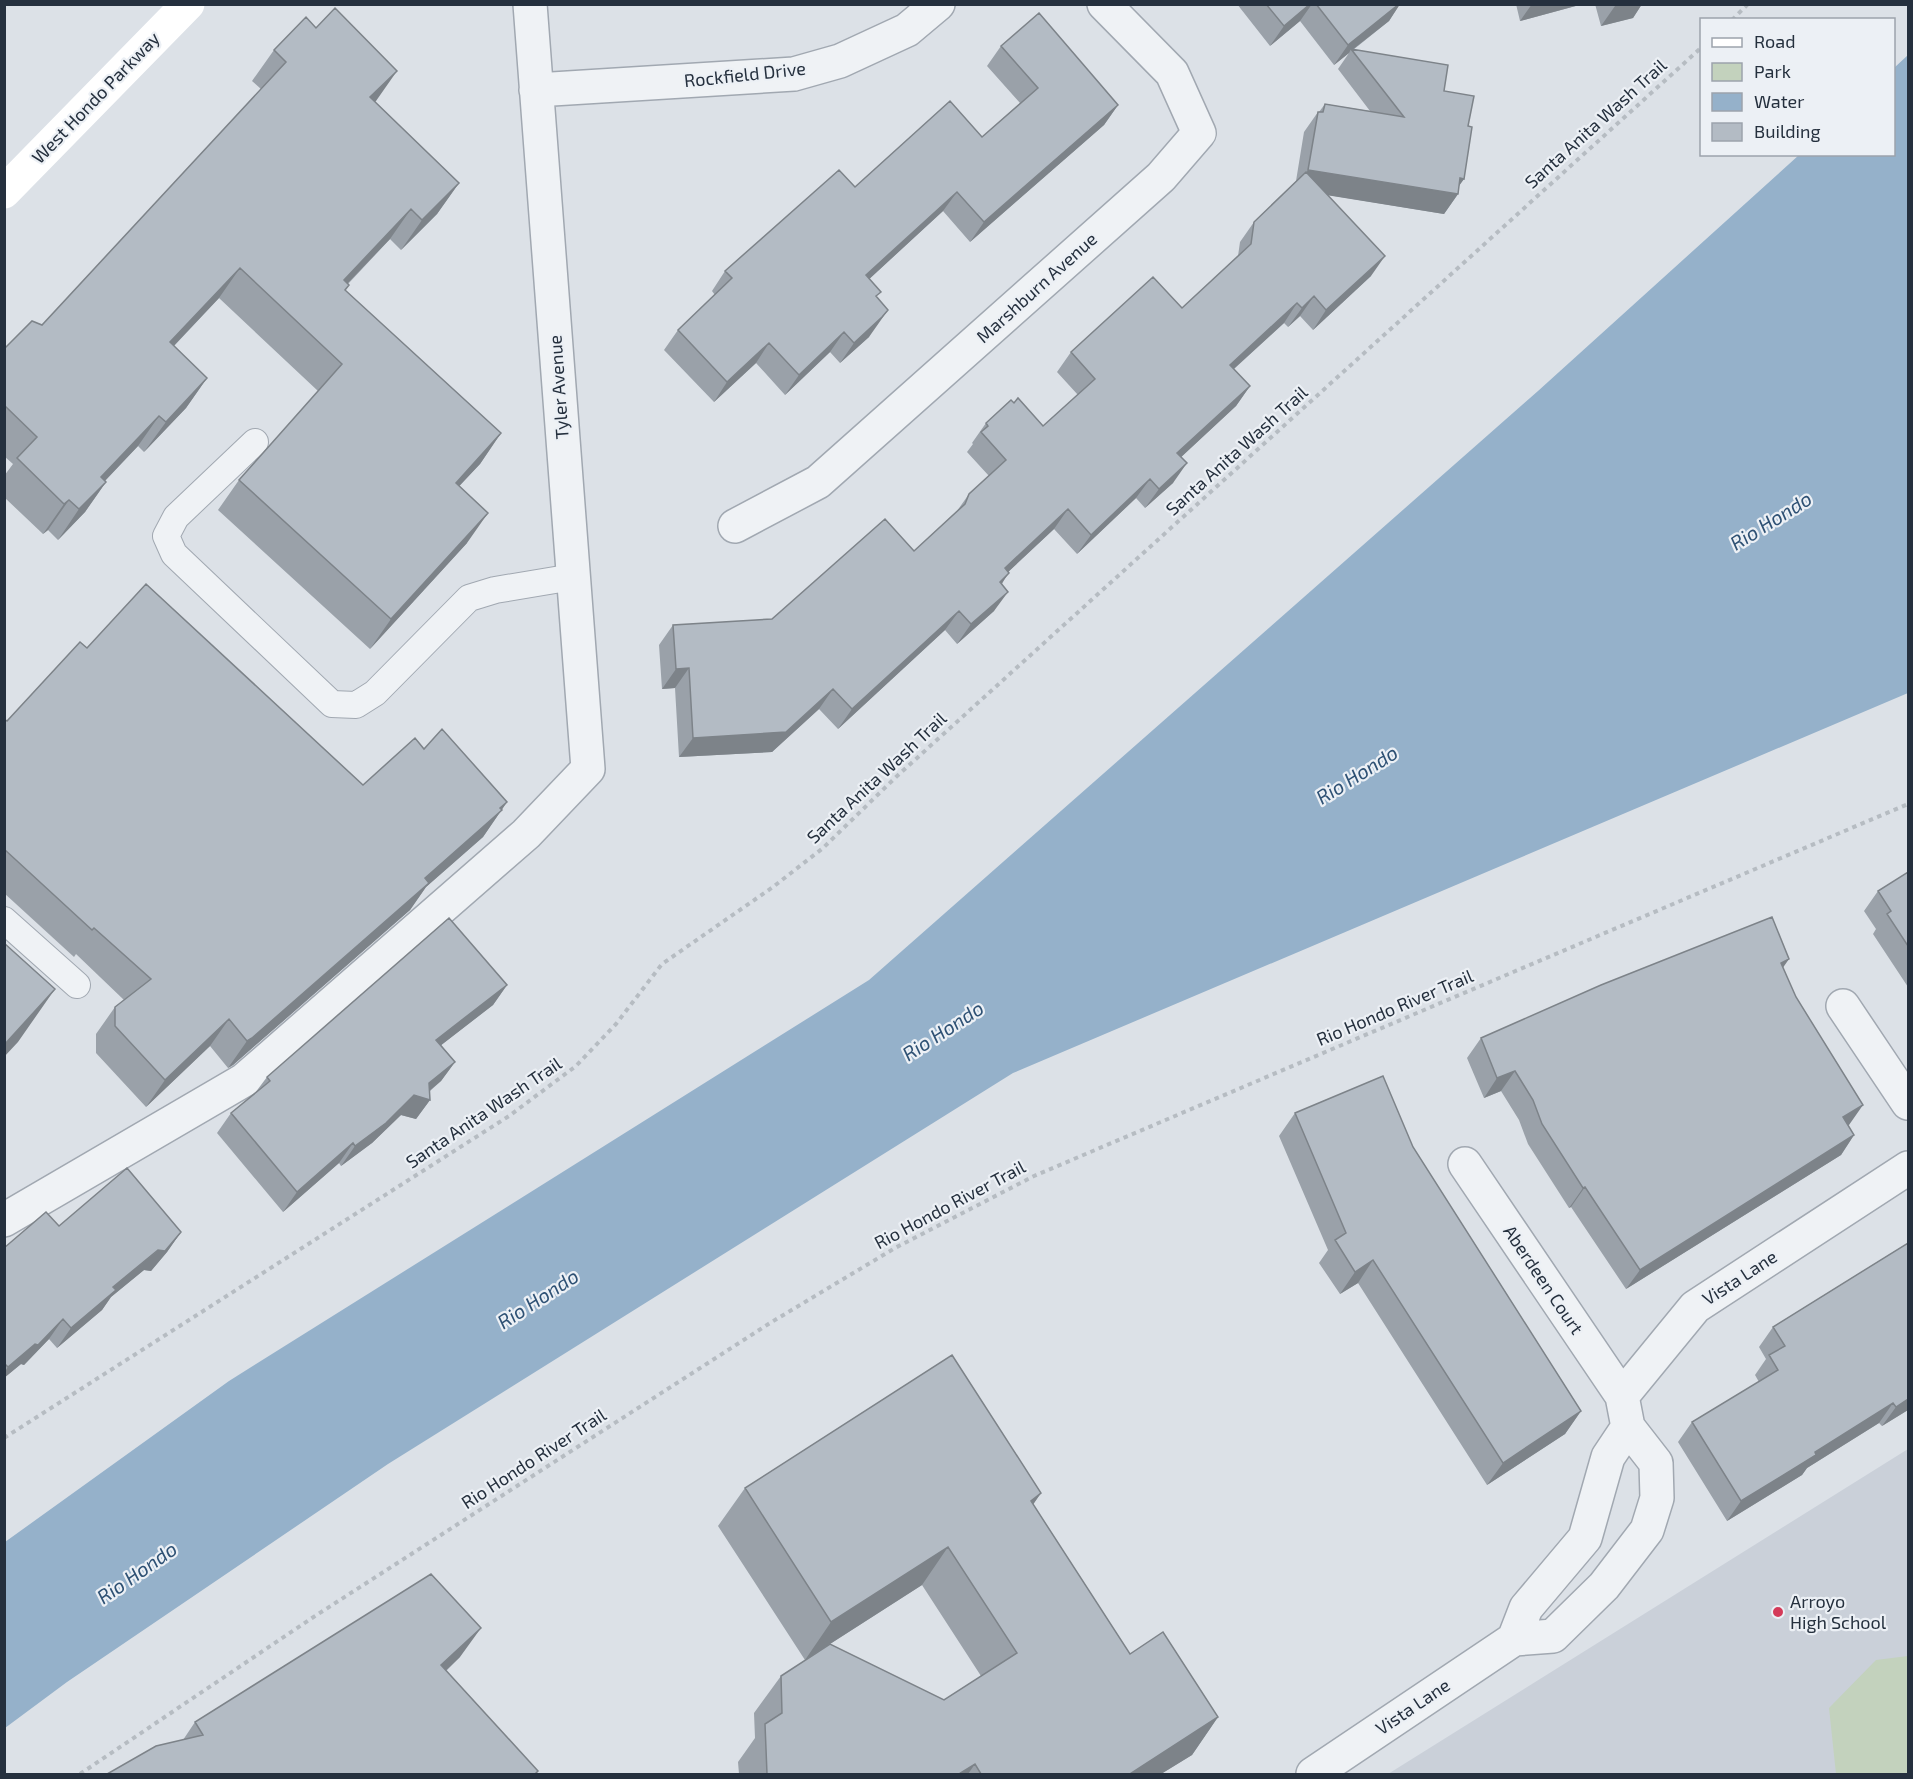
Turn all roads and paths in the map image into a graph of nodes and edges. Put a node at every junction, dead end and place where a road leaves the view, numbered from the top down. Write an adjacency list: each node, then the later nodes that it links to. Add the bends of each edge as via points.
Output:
1 (188, 4): 9 (street, West Hondo Parkway)
2 (530, 4): 8 (street, Tyler Avenue)
3 (938, 4): 8 (street, Rockfield Drive, via 908,30 840,61 794,74)
4 (1104, 4): 11 (street, Marshburn Avenue, via 1172,73 1199,132 1161,177 818,482)
5 (1748, 4): 6 (path)
6 (1734, 18)
7 (1700, 48): 22 (path, Santa Anita Wash Trail, via 905,769 823,848 663,964 616,1024 562,1079)
8 (536, 90): 12 (street, Tyler Avenue)
9 (4, 192)
10 (255, 442): 12 (lane, via 176,517 166,536 174,554 332,704 356,705 375,693 469,598)
11 (735, 526)
12 (573, 577): 20 (street, Tyler Avenue, via 588,769 526,834 244,1080)
13 (1908, 804): 24 (path, Rio Hondo River Trail, via 1034,1176 895,1248 770,1323 312,1618)
14 (4, 920): 15 (lane)
15 (76, 985)
16 (1843, 1006): 17 (street)
17 (1908, 1103)
18 (1465, 1164): 21 (street, Aberdeen Court)
19 (1908, 1168): 21 (street, Vista Lane, via 1695,1307)
20 (4, 1220)
21 (1625, 1411): 23 (street, Vista Lane, via 1585,1538 1526,1608); 23 (street, Vista Lane, via 1656,1463 1657,1498 1647,1530 1604,1586 1553,1636)
22 (4, 1438)
23 (1514, 1639): 25 (street, Vista Lane)
24 (80, 1774)
25 (1313, 1774)

